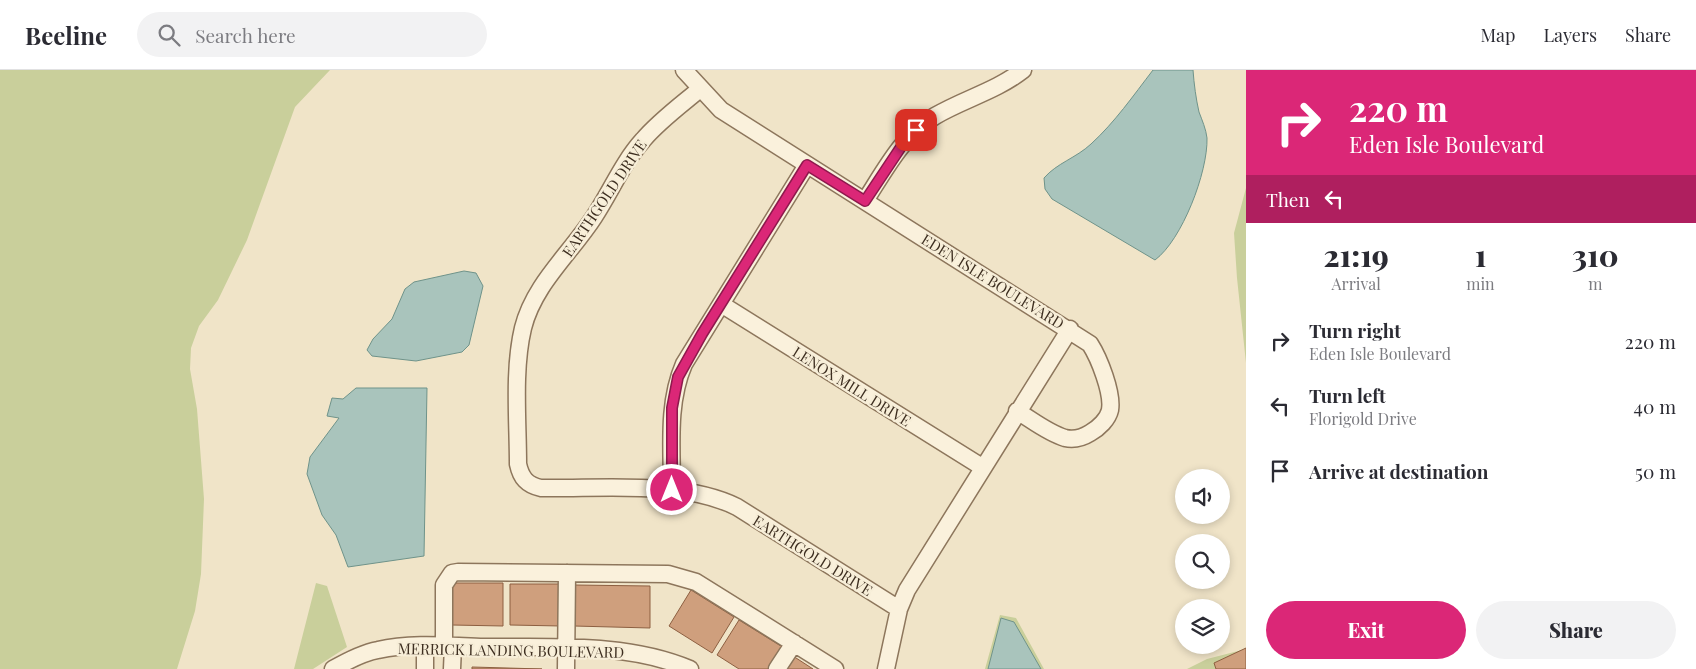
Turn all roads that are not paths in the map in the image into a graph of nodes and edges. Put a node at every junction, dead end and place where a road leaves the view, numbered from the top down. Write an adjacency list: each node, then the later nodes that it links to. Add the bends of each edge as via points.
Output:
1 (684, 70): 3 (street, EDEN ISLE BOULEVARD)
2 (1023, 70): 5 (street, via 995,88 935,116 916,130)
3 (700, 89): 4 (street, EDEN ISLE BOULEVARD, via 721,110); 10 (street, EARTHGOLD DRIVE, via 633,151 594,217 545,280 526,318 518,349 518,464 526,481 541,488)
4 (807, 165): 5 (street, EDEN ISLE BOULEVARD); 6 (street)
5 (865, 201): 7 (street, EDEN ISLE BOULEVARD)
6 (721, 304): 9 (street, LENOX MILL DRIVE); 10 (street, via 684,364 676,384 672,408)
7 (1070, 329): 8 (street, EDEN ISLE BOULEVARD); 8 (street, via 1090,344 1099,358 1110,400 1105,420 1084,437 1072,439 1050,431)
8 (1017, 411): 9 (street, EDEN ISLE BOULEVARD)
9 (982, 467): 12 (street, EDEN ISLE BOULEVARD, via 907,590)
10 (672, 490): 12 (street, EARTHGOLD DRIVE, via 706,494 737,507)
11 (567, 573): 13 (street, via 687,577); 15 (street, via 452,573 444,585); 16 (street)
12 (899, 609): 17 (street, EDEN ISLE BOULEVARD)
13 (794, 643): 23 (street); 24 (street)
14 (425, 646): 15 (street, MERRICK LANDING BOULEVARD); 18 (street, MERRICK LANDING BOULEVARD, via 377,650); 19 (street)
15 (448, 646): 16 (street, MERRICK LANDING BOULEVARD); 20 (street)
16 (566, 648): 21 (street); 22 (street, MERRICK LANDING BOULEVARD, via 638,653)
17 (889, 664)
18 (333, 669)
19 (425, 669)
20 (452, 669)
21 (566, 669)
22 (690, 669)
23 (778, 669)
24 (835, 669)

